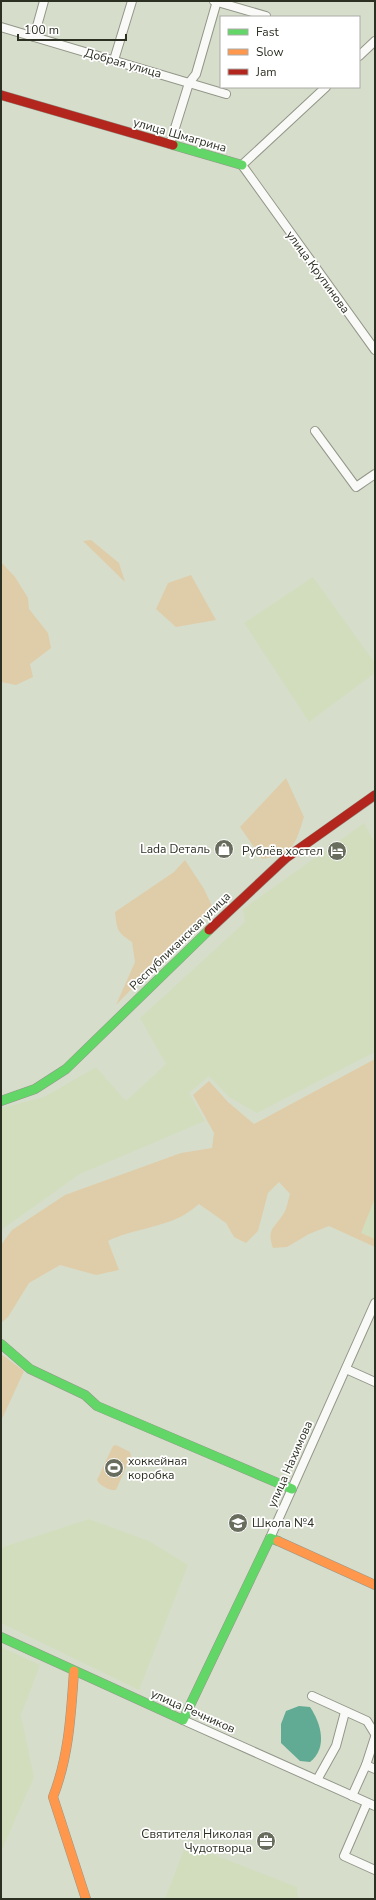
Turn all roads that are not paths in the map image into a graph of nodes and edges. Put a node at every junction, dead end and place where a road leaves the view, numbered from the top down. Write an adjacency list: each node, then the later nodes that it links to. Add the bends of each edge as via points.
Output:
1 (44, 1): 6 (street)
2 (132, 1): 9 (street)
3 (216, 1): 4 (street); 10 (street, via 196,74)
4 (266, 16)
5 (1, 27): 6 (street, Добрая улица)
6 (34, 37): 9 (street, Добрая улица)
7 (375, 41): 8 (street)
8 (360, 55)
9 (114, 60): 10 (street, Добрая улица)
10 (189, 83): 12 (street, Добрая улица); 14 (street)
11 (325, 88): 15 (street)
12 (226, 94)
13 (1, 95): 14 (street, улица Шмагрина)
14 (170, 144): 15 (street, улица Шмагрина)
15 (242, 165): 16 (street, улица Крупинова)
16 (375, 350)
17 (315, 431): 18 (street, via 356,487)
18 (375, 474)
19 (375, 795): 20 (street, Республиканская улица, via 286,858 252,888 66,1069 35,1089)
20 (1, 1101)
21 (375, 1303): 23 (street, улица Нахимова)
22 (1, 1344): 25 (street, via 30,1369 85,1394 97,1406)
23 (346, 1368): 24 (street); 25 (street, улица Нахимова)
24 (375, 1382)
25 (292, 1489): 26 (street, улица Нахимова)
26 (270, 1538): 27 (street); 32 (street, улица Нахимова)
27 (375, 1585)
28 (1, 1637): 29 (street, улица Речников)
29 (74, 1671): 32 (street, улица Речников); 41 (street, via 67,1752 53,1797)
30 (312, 1696): 31 (street)
31 (345, 1712): 33 (street, via 367,1721); 37 (street, via 336,1746)
32 (183, 1720): 37 (street, улица Речников)
33 (375, 1734)
34 (375, 1738): 35 (street)
35 (366, 1765): 36 (street); 38 (street)
36 (375, 1768)
37 (317, 1780): 38 (street, улица Речников)
38 (352, 1796): 39 (street, улица Речников)
39 (371, 1804): 40 (street, via 344,1856)
40 (375, 1870)
41 (86, 1899)

